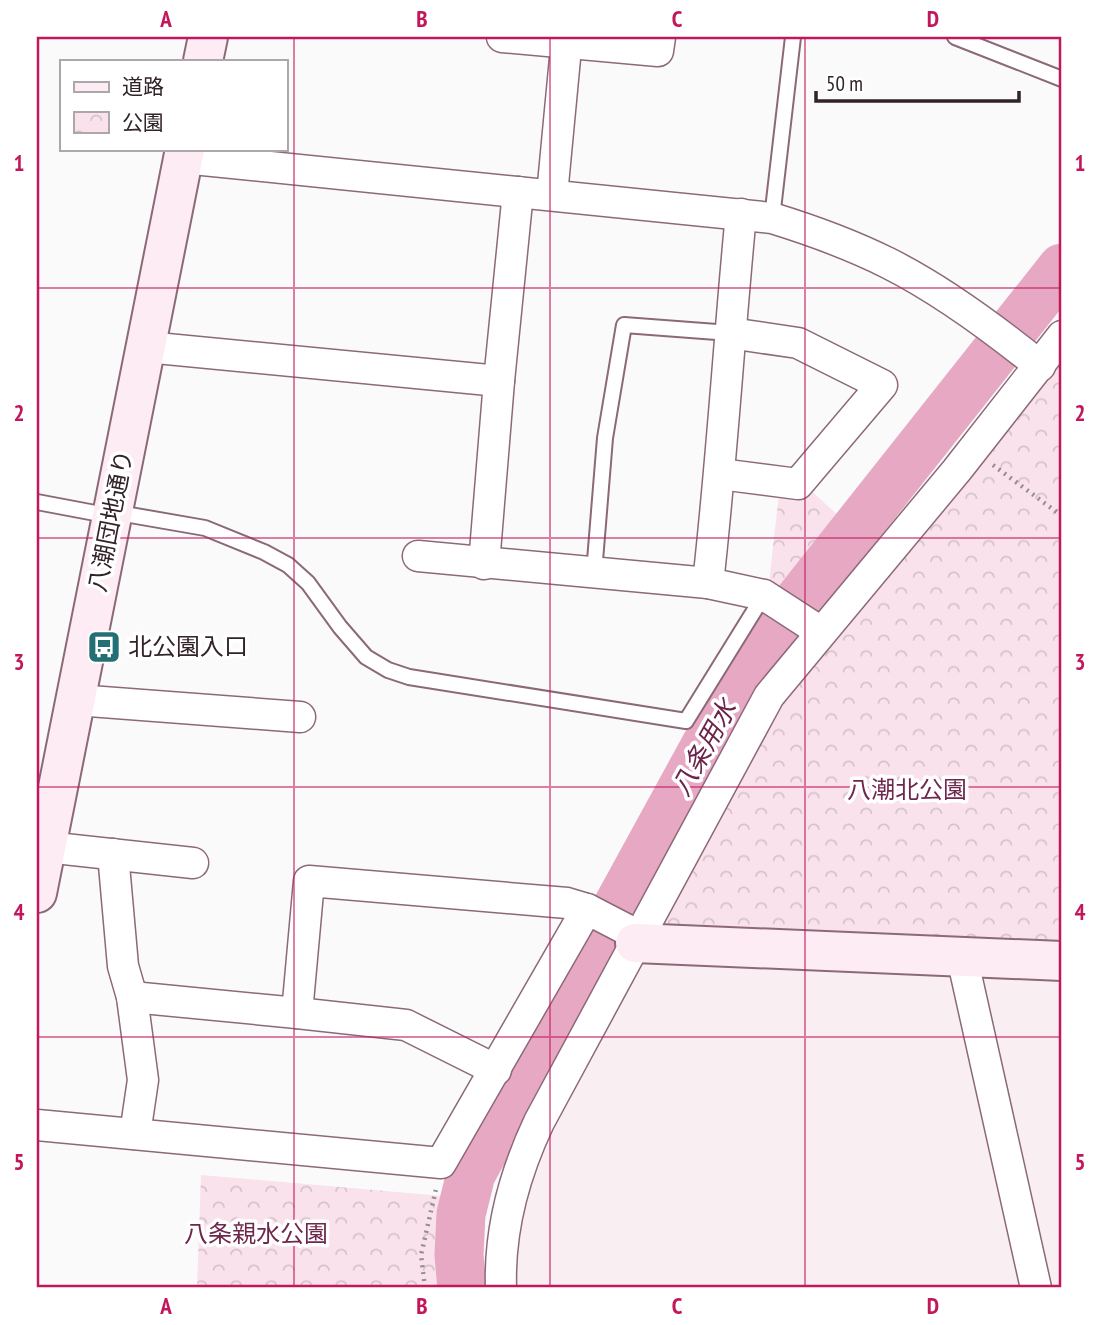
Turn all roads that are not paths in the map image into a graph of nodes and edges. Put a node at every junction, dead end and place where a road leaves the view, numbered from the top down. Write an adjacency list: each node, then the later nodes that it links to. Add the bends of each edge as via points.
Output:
1 (208, 37): 8 (street)
2 (502, 37): 7 (street)
3 (660, 37): 7 (street, via 658,51)
4 (793, 37): 14 (lane)
5 (955, 37): 6 (lane)
6 (970, 39): 9 (lane)
7 (567, 40): 12 (street)
8 (203, 60)
9 (1062, 79)
10 (184, 153): 11 (street); 17 (street, 八潮団地通り)
11 (518, 192): 12 (street); 19 (street)
12 (552, 195): 13 (street)
13 (741, 214): 14 (street); 15 (street)
14 (772, 218): 18 (street, via 890,264 974,316)
15 (730, 333): 20 (street); 20 (street, via 798,343 882,385 798,484); 25 (lane, via 624,325 605,438)
16 (1062, 336): 18 (street)
17 (146, 347): 19 (street); 22 (street, 八潮団地通り)
18 (1032, 360): 28 (street, via 973,450)
19 (499, 381): 24 (street)
20 (720, 474): 26 (street)
21 (37, 502): 22 (lane)
22 (112, 514): 27 (lane, via 205,528 288,565 308,583 366,657 388,670 686,721); 29 (street, 八潮団地通り)
23 (418, 556): 24 (street)
24 (485, 564): 25 (street)
25 (594, 573): 26 (street)
26 (708, 583): 27 (street)
27 (764, 595): 28 (street)
28 (821, 632): 36 (street, via 769,696)
29 (76, 700): 30 (street); 31 (street, 八潮団地通り)
30 (299, 717)
31 (46, 847): 32 (street); 34 (street, 八潮団地通り)
32 (113, 854): 33 (street); 39 (street, via 123,966)
33 (193, 863)
34 (37, 893)
35 (592, 912): 36 (street); 40 (street, via 567,903 309,881); 41 (street)
36 (637, 939): 37 (street); 44 (street, via 521,1160 507,1210 500,1261)
37 (962, 957): 38 (street); 45 (street)
38 (1062, 961)
39 (132, 997): 40 (street); 43 (street, via 143,1080)
40 (297, 1013): 41 (street, via 406,1025)
41 (496, 1070): 43 (street, via 441,1164)
42 (37, 1125): 43 (street)
43 (135, 1134)
44 (502, 1288)
45 (1036, 1288)

